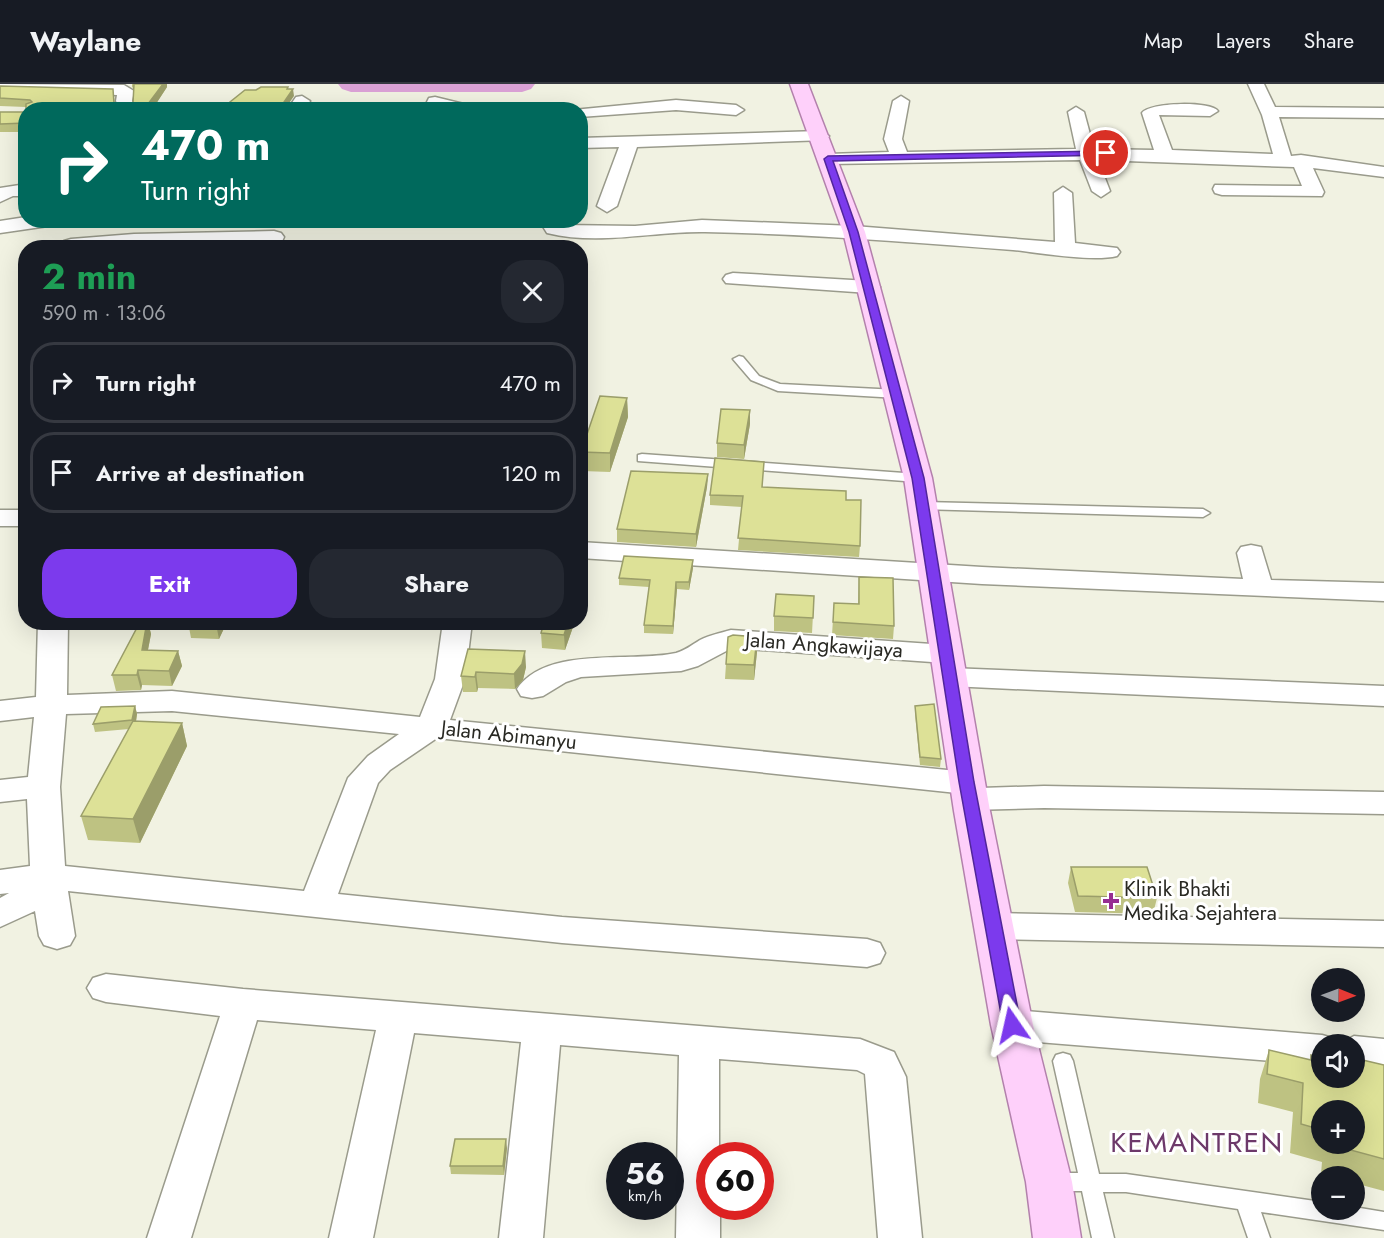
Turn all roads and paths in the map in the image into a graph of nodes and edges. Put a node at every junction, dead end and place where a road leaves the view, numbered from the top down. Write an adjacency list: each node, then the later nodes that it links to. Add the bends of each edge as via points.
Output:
1 (1256, 84): 12 (street)
2 (81, 86): 3 (street); 6 (street); 7 (street, via 126,91)
3 (0, 87)
4 (800, 87): 16 (main road)
5 (901, 101): 19 (street, via 893,139)
6 (78, 102)
7 (125, 102)
8 (735, 110): 9 (street, via 676,105)
9 (588, 111)
10 (1210, 111): 18 (street, via 1150,113)
11 (1076, 112): 17 (street)
12 (1268, 112): 13 (street); 20 (street)
13 (1384, 113)
14 (630, 141): 15 (street); 16 (street); 27 (street)
15 (588, 143)
16 (824, 147): 19 (street); 31 (main road)
17 (1086, 153): 18 (street); 19 (street); 24 (street)
18 (1165, 155): 20 (street)
19 (900, 157)
20 (1292, 159): 21 (street); 22 (street, via 1315,192)
21 (1384, 172)
22 (1222, 189)
23 (18, 190): 25 (street)
24 (1101, 192)
25 (0, 196)
26 (1069, 199): 34 (street)
27 (608, 206)
28 (18, 224): 29 (street)
29 (0, 227)
30 (554, 228): 31 (street, via 599,232 702,226)
31 (854, 232): 34 (street); 37 (main road)
32 (276, 235): 33 (street)
33 (230, 240)
34 (1065, 249): 35 (street)
35 (1110, 252)
36 (733, 279): 37 (street)
37 (868, 287): 39 (main road)
38 (739, 360): 39 (lane, via 755,378 778,387)
39 (897, 394): 41 (main road)
40 (642, 458): 41 (lane)
41 (921, 492): 42 (lane); 47 (main road)
42 (1203, 513)
43 (0, 518): 44 (street)
44 (18, 518)
45 (588, 551): 47 (street)
46 (1251, 553): 48 (street)
47 (933, 574): 48 (street); 52 (main road)
48 (1258, 590): 49 (street)
49 (1384, 592)
50 (53, 630): 55 (street)
51 (457, 630): 57 (street, via 450,679)
52 (948, 666): 53 (street, Jalan Angkawijaya, via 731,639 681,662 579,668 555,675); 54 (street, Jalan Angkawijaya); 60 (main road)
53 (532, 689)
54 (1384, 696)
55 (51, 705): 56 (street, Jalan Abimanyu); 57 (street, Jalan Abimanyu, via 172,701); 58 (street)
56 (0, 711)
57 (431, 728): 60 (street, Jalan Abimanyu); 64 (street, via 379,763 364,778)
58 (43, 787): 59 (street); 63 (street)
59 (0, 791)
60 (968, 791): 61 (street, Jalan Abimanyu, via 1044,797); 66 (main road)
61 (1384, 803)
62 (0, 882): 63 (street)
63 (49, 883): 64 (street); 65 (street); 68 (street)
64 (317, 904): 69 (street, via 562,930)
65 (0, 914)
66 (993, 926): 67 (street); 73 (main road)
67 (1384, 934)
68 (57, 936)
69 (867, 953)
70 (106, 988): 71 (street)
71 (243, 1004): 72 (street); 84 (street)
72 (398, 1017): 74 (street); 85 (street)
73 (1012, 1025): 76 (street); 80 (main road)
74 (542, 1029): 75 (street); 86 (street)
75 (699, 1041): 87 (street); 88 (street, via 860,1054 880,1062 886,1077)
76 (1311, 1049)
77 (1365, 1053): 78 (street)
78 (1384, 1055)
79 (1062, 1061): 81 (lane)
80 (1049, 1182): 81 (lane); 89 (main road)
81 (1088, 1183): 82 (lane, via 1126,1184); 90 (lane)
82 (1247, 1203): 83 (lane); 91 (lane)
83 (1384, 1221)
84 (170, 1238)
85 (351, 1238)
86 (520, 1238)
87 (698, 1238)
88 (900, 1238)
89 (1057, 1238)
90 (1103, 1238)
91 (1259, 1238)

